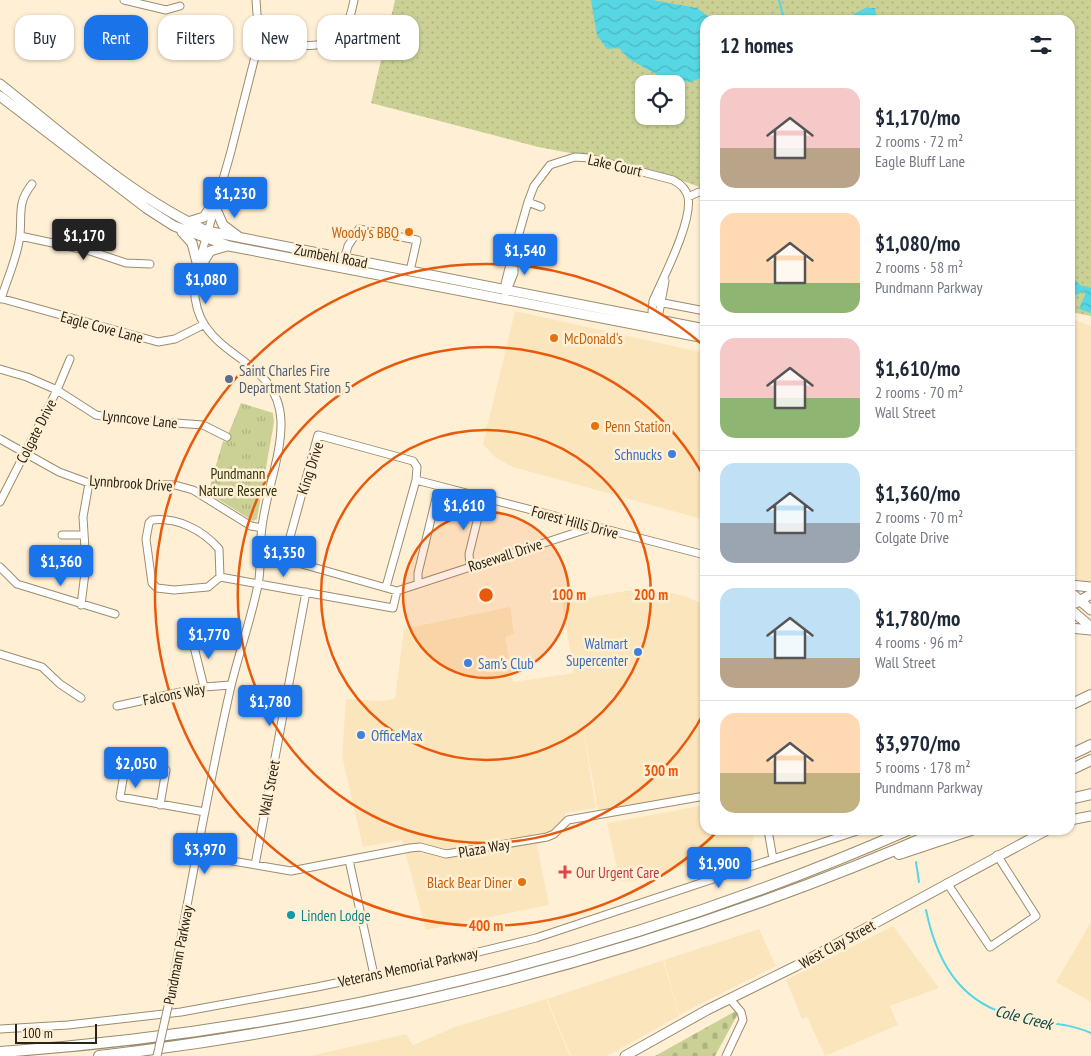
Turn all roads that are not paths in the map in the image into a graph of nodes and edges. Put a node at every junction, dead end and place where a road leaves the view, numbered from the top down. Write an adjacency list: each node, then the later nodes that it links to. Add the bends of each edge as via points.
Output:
1 (124, 0): 4 (street, via 166,10)
2 (256, 0): 5 (street, Pundmann Parkway)
3 (354, 0): 6 (street, via 340,35 324,45)
4 (180, 6)
5 (257, 15)
6 (307, 44)
7 (254, 60): 12 (street, Pundmann Parkway)
8 (0, 84): 17 (main road, Zumbehl Road, via 151,201)
9 (0, 96): 18 (main road, Zumbehl Road)
10 (32, 184): 20 (street, via 23,195)
11 (700, 192): 13 (street)
12 (218, 196): 16 (street, Pundmann Parkway); 17 (main road, via 204,217)
13 (688, 197): 14 (street, Lake Court, via 681,184 673,180 575,157 550,165 534,186); 30 (street, via 684,229)
14 (528, 202): 15 (street); 28 (street, Lake Court, via 514,258 512,285)
15 (541, 207)
16 (214, 208): 19 (street, Pundmann Parkway); 21 (main road, via 223,225)
17 (187, 222): 19 (main road, Zumbehl Road)
18 (174, 226): 19 (main road, Zumbehl Road); 25 (main road, via 192,243)
19 (206, 235): 21 (main road, Zumbehl Road); 22 (main road, Zumbehl Road); 25 (street, Pundmann Parkway)
20 (20, 236): 24 (street, via 90,251 126,263); 29 (street)
21 (244, 239): 23 (main road, Zumbehl Road)
22 (229, 246): 23 (main road, Zumbehl Road); 27 (main road, via 210,251)
23 (343, 263): 26 (main road, Zumbehl Road); 26 (street, via 348,246 359,229 417,240); 28 (main road, Zumbehl Road)
24 (150, 264)
25 (198, 266): 27 (street, Pundmann Parkway)
26 (410, 271): 28 (main road, Zumbehl Road)
27 (195, 276): 33 (street, Pundmann Parkway, via 195,306)
28 (506, 294): 32 (main road, Zumbehl Road)
29 (1, 299): 33 (street, Eagle Cove Lane, via 158,342 175,339)
30 (657, 302): 31 (street); 32 (street, via 652,312)
31 (700, 310)
32 (653, 324): 34 (main road, Zumbehl Road); 35 (main road, Zumbehl Road)
33 (203, 325): 48 (street, Pundmann Parkway, via 216,340 259,372 272,391 280,412 281,430)
34 (700, 329)
35 (700, 337)
36 (70, 359): 38 (street, Colgate Drive)
37 (0, 369): 38 (street, Lynncove Lane)
38 (57, 390): 39 (street, Lynncove Lane, via 96,415 203,425); 41 (street, Colgate Drive)
39 (227, 437)
40 (0, 438): 41 (street, Lynnbrook Drive)
41 (26, 451): 43 (street, Lynnbrook Drive, via 59,472); 46 (street, Colgate Drive)
42 (416, 480): 44 (street, Forest Hills Drive); 58 (street); 58 (street, King Drive, via 413,461 318,435 284,559)
43 (89, 483): 48 (street, Lynnbrook Drive, via 175,485 207,497 251,526); 50 (street, via 83,517)
44 (439, 486): 45 (street, Forest Hills Drive); 56 (street)
45 (483, 498): 47 (street, Forest Hills Drive); 53 (street)
46 (0, 502)
47 (593, 527): 51 (street, Forest Hills Drive); 53 (street, Rosewall Drive)
48 (262, 528): 55 (street, Pundmann Parkway)
49 (62, 535): 50 (street)
50 (84, 535): 66 (street, via 86,565)
51 (700, 554)
52 (0, 567): 66 (street, via 17,584)
53 (470, 567): 56 (street, Rosewall Drive)
54 (220, 577): 54 (street, via 219,548 204,535 187,525 169,521 152,520 149,523 146,539 152,583 157,588 208,587); 55 (street)
55 (258, 584): 61 (street); 74 (street, Pundmann Parkway)
56 (418, 584): 60 (street, Rosewall Drive)
57 (1075, 585): 59 (main road)
58 (386, 587): 60 (street)
59 (1091, 587)
60 (396, 591): 61 (street, via 393,608)
61 (306, 592): 104 (street, Wall Street)
62 (1091, 594): 64 (main road)
63 (1075, 596): 64 (main road)
64 (1080, 600): 65 (main road); 67 (main road)
65 (1075, 604)
66 (80, 605): 69 (street)
67 (1091, 610)
68 (1075, 613): 71 (main road)
69 (115, 614)
70 (1075, 628): 71 (main road)
71 (1091, 628)
72 (192, 638): 75 (street)
73 (0, 654): 77 (street, via 43,668)
74 (231, 685): 75 (street, Falcons Way); 88 (street, Pundmann Parkway)
75 (204, 688): 79 (street, Falcons Way)
76 (1091, 695): 78 (highway)
77 (81, 698)
78 (1075, 703)
79 (117, 706)
80 (1091, 745): 81 (highway)
81 (1075, 753)
82 (1091, 760): 83 (highway)
83 (1075, 768)
84 (1091, 794): 86 (highway)
85 (700, 797): 101 (street, Plaza Way, via 568,820 552,836 543,838 446,854 415,847)
86 (1075, 798)
87 (160, 804): 87 (street, via 120,797 126,762 166,770); 88 (street)
88 (205, 812): 98 (street, Pundmann Parkway)
89 (1091, 816): 90 (main road)
90 (1075, 819)
91 (769, 835): 100 (street)
92 (845, 835): 100 (street, Veterans Memorial Parkway)
93 (881, 835): 103 (highway)
94 (896, 835): 103 (highway)
95 (930, 835): 102 (highway)
96 (957, 835): 102 (highway, via 912,851)
97 (1037, 835): 99 (main road, West Clay Street)
98 (197, 855): 104 (street, Plaza Way); 111 (street, Pundmann Parkway, bridge)
99 (997, 855): 105 (main road, West Clay Street); 105 (street, via 1036,916 990,947)
100 (773, 859): 106 (street, Veterans Memorial Parkway, via 536,938)
101 (349, 860): 104 (street, Plaza Way, via 291,870); 106 (street)
102 (868, 861): 110 (highway, via 694,926 490,985 282,1030)
103 (830, 862): 109 (highway, via 619,936 404,992 184,1032)
104 (255, 866)
105 (947, 883): 107 (main road, West Clay Street)
106 (374, 975): 108 (street, Veterans Memorial Parkway, via 181,1012 68,1025)
107 (730, 999): 112 (main road, West Clay Street); 113 (street, via 743,1015 743,1020)
108 (0, 1028)
109 (0, 1052)
110 (99, 1056)
111 (157, 1056)
112 (626, 1056)
113 (726, 1056)

